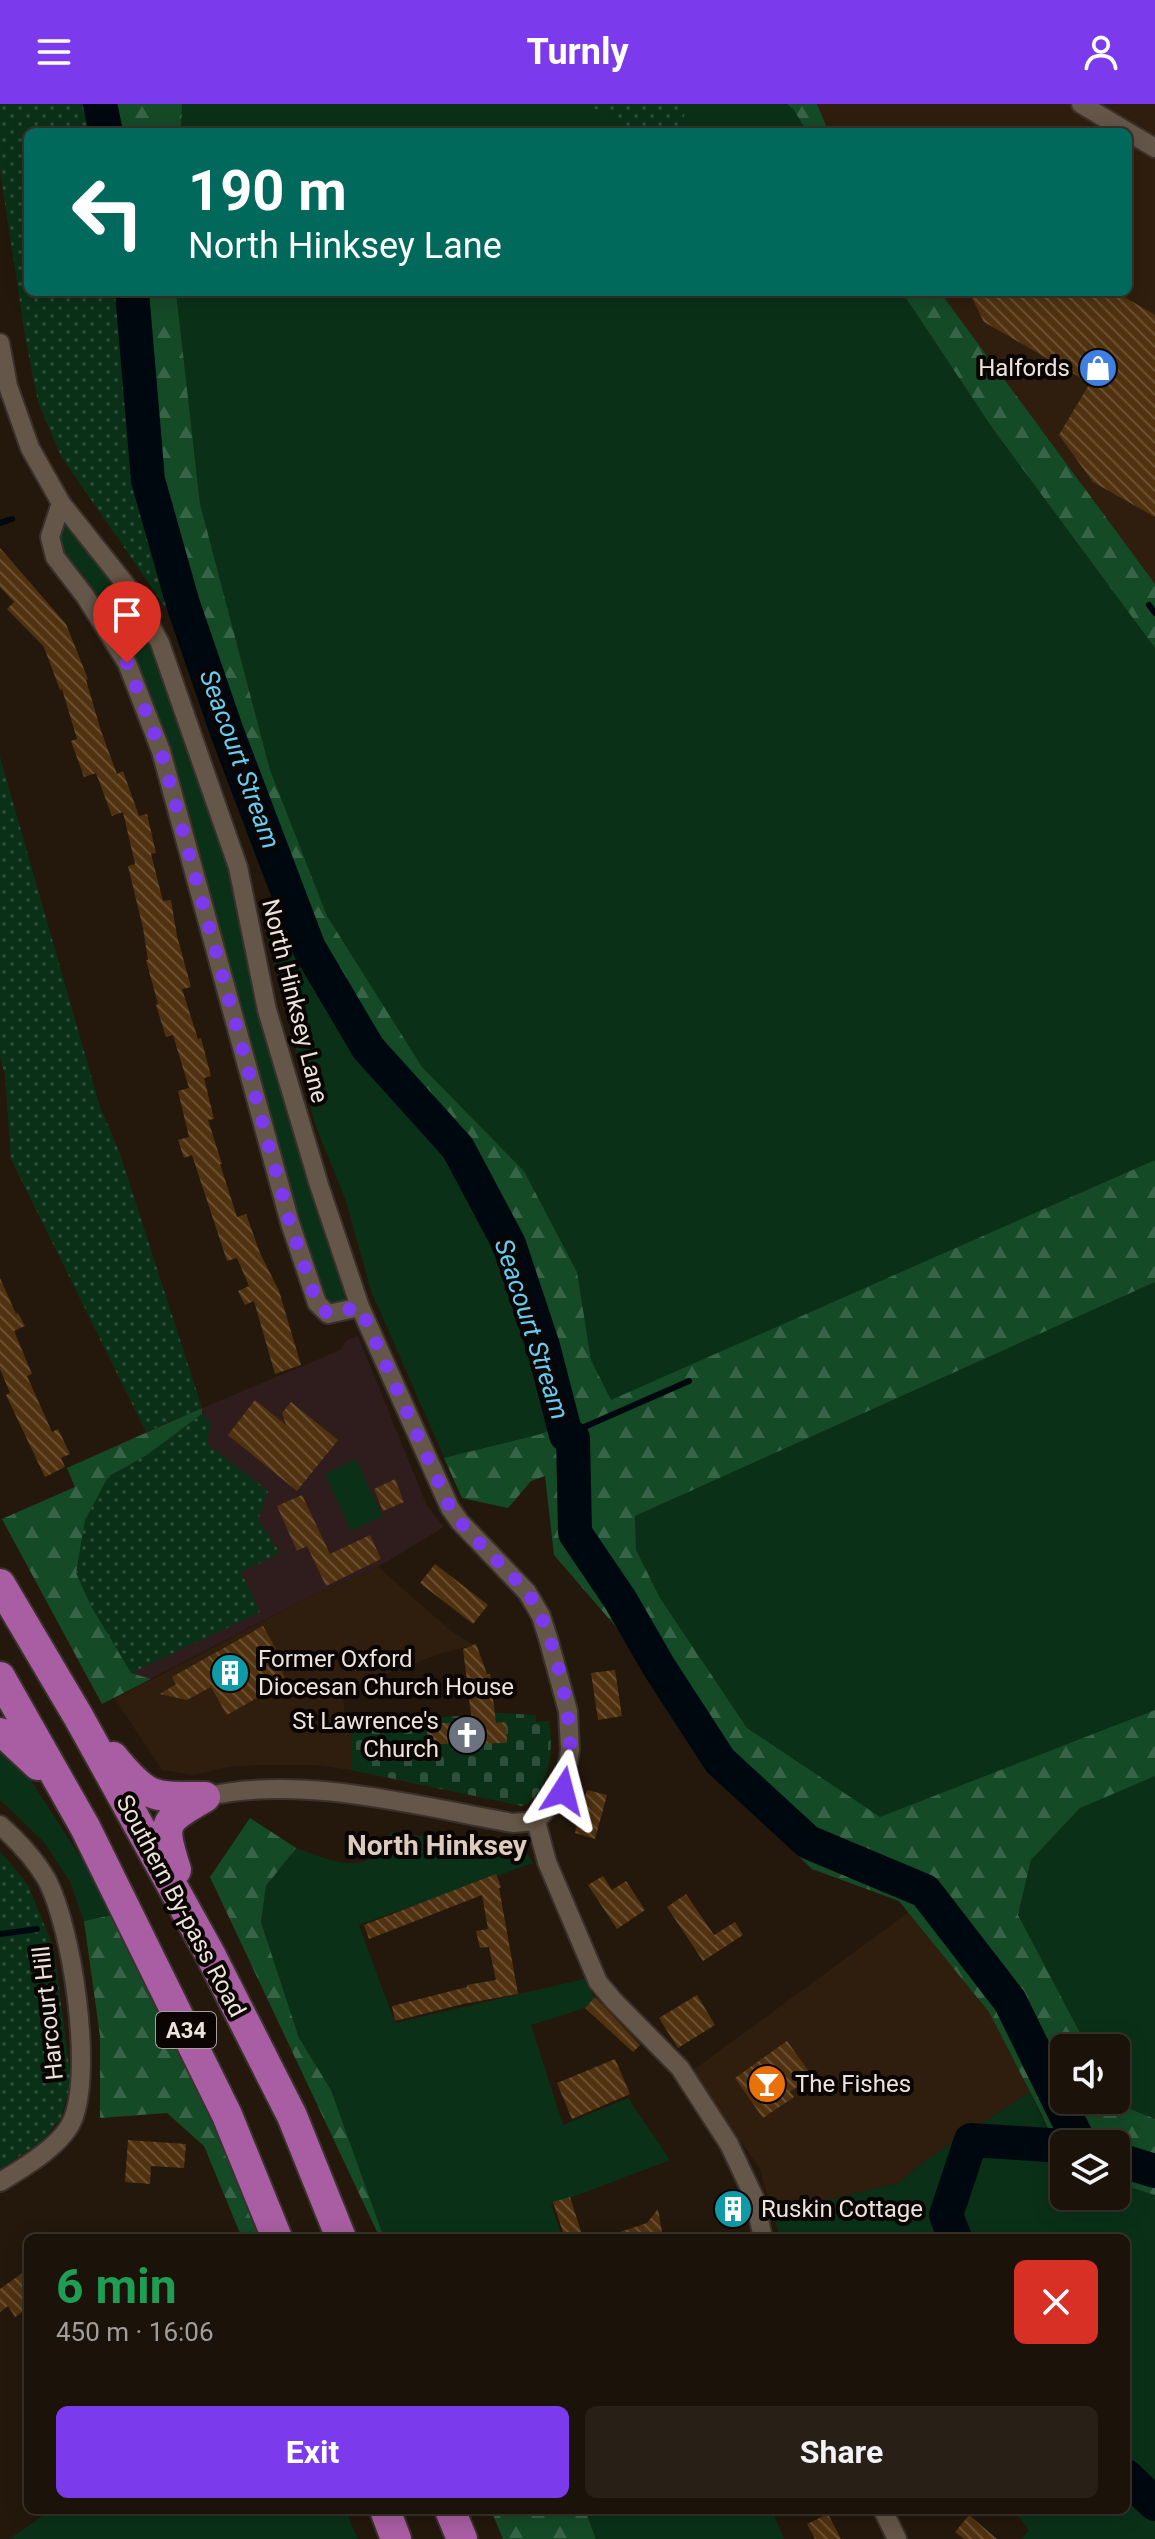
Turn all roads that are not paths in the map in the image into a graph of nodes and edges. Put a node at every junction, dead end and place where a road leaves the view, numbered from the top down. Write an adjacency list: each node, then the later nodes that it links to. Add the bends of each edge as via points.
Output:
1 (1081, 104): 2 (street)
2 (1121, 128)
3 (1132, 134): 4 (street)
4 (1155, 148)
5 (0, 343): 6 (street, North Hinksey Lane, via 8,386 30,448)
6 (61, 503): 7 (street, North Hinksey Lane, via 134,595 160,643 238,867 267,1010); 7 (street, via 50,537 55,557 127,663 161,751 290,1223 317,1303 328,1314)
7 (360, 1307): 13 (street, North Hinksey Lane, via 450,1508 527,1592 541,1616 568,1711 570,1750 563,1791)
8 (0, 1584): 10 (highway, Southern By-pass Road / A34)
9 (0, 1677): 15 (highway, Southern By-pass Road / A34)
10 (78, 1716): 12 (highway, via 138,1786 157,1797); 16 (highway, Southern By-pass Road / A34)
11 (0, 1733): 15 (highway, via 31,1756)
12 (205, 1797): 13 (street, via 284,1789 513,1823); 16 (highway, via 170,1821 165,1837)
13 (536, 1821): 20 (street, via 547,1862 598,1982 680,2068 729,2144 754,2197)
14 (0, 1825): 17 (street, Harcourt Hill, via 34,1861 56,1902 75,1992 81,2067 81,2087 66,2130 46,2151)
15 (85, 1827): 18 (highway, Southern By-pass Road / A34, via 227,2115)
16 (191, 1919): 19 (highway, Southern By-pass Road / A34, via 292,2116)
17 (0, 2182)
18 (275, 2234)
19 (339, 2234)
20 (762, 2234)
21 (387, 2514): 24 (highway)
22 (452, 2514): 25 (highway)
23 (885, 2514): 26 (street)
24 (396, 2539)
25 (462, 2539)
26 (897, 2539)

